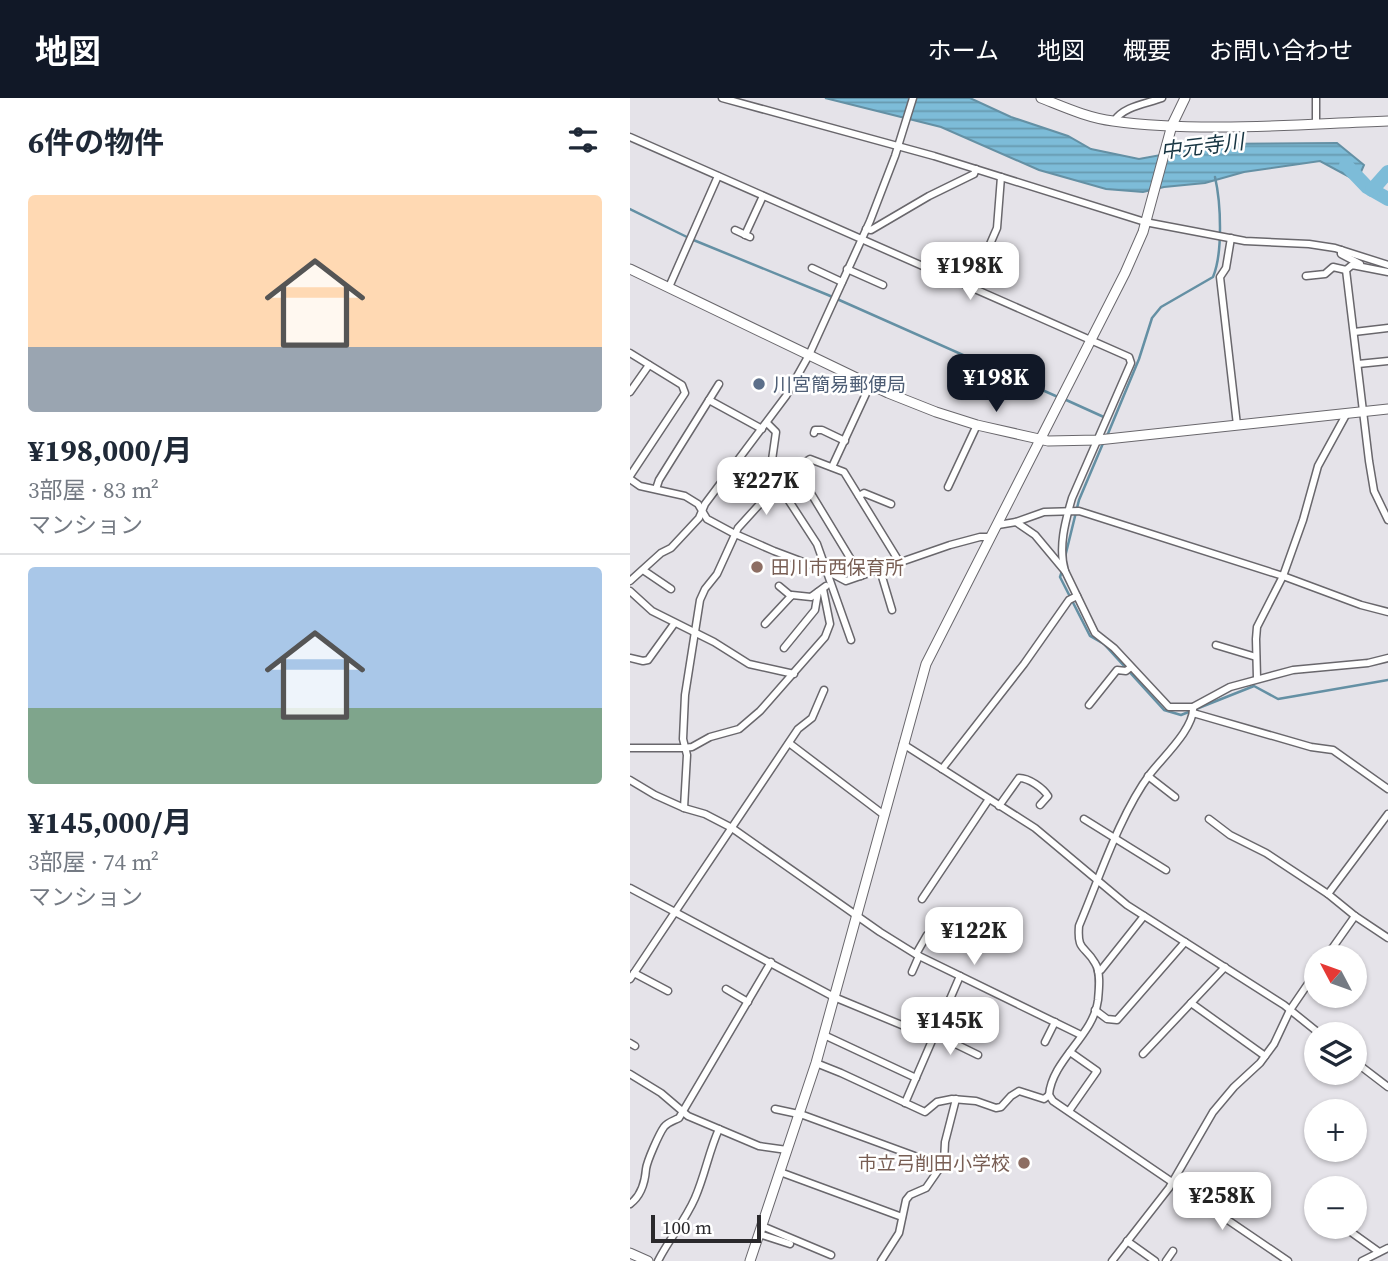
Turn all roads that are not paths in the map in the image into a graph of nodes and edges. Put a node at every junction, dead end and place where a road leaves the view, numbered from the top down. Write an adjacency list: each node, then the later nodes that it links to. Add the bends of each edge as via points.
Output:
1 (722, 98): 12 (street)
2 (913, 98): 12 (street)
3 (1041, 98): 7 (street)
4 (1162, 98): 7 (street, via 1130,108)
5 (1185, 98): 10 (street)
6 (1316, 98): 9 (street)
7 (1114, 121): 10 (street)
8 (1388, 121): 9 (street)
9 (1316, 123): 10 (street)
10 (1171, 128): 17 (street)
11 (630, 137): 14 (street)
12 (899, 144): 13 (street); 18 (street)
13 (976, 169): 15 (street); 18 (street, via 872,230)
14 (718, 176): 16 (street); 33 (street)
15 (1001, 177): 17 (street); 34 (street, via 997,228)
16 (763, 196): 19 (street, via 747,236); 21 (street)
17 (1146, 220): 20 (street); 37 (street)
18 (866, 229): 21 (street)
19 (735, 230)
20 (1231, 238): 22 (street); 51 (street, via 1220,277)
21 (861, 239): 27 (street); 34 (street)
22 (1341, 250): 23 (street); 24 (street)
23 (1388, 265)
24 (1365, 266): 28 (street, via 1352,265); 29 (street)
25 (812, 268): 31 (street)
26 (630, 269): 33 (street)
27 (847, 269): 31 (street); 32 (street)
28 (1346, 270): 30 (street, via 1333,267 1325,274); 36 (street)
29 (1388, 272)
30 (1306, 276)
31 (842, 282): 39 (street)
32 (883, 285)
33 (669, 287): 39 (street)
34 (971, 288): 37 (street)
35 (1388, 328): 36 (street)
36 (1354, 332): 41 (street)
37 (1091, 341): 54 (street); 56 (street, via 1129,357 1131,363)
38 (630, 353): 42 (street)
39 (809, 355): 44 (street); 52 (street)
40 (1388, 361): 41 (street)
41 (1358, 364): 48 (street)
42 (649, 365): 45 (street); 58 (street, via 682,385 685,393)
43 (719, 384): 46 (street)
44 (870, 385): 50 (street); 55 (street)
45 (630, 392)
46 (709, 400): 52 (street); 61 (street)
47 (1388, 409): 48 (street)
48 (1364, 411): 49 (street); 66 (street, via 1374,491)
49 (1347, 413): 51 (street); 79 (street, via 1318,466)
50 (977, 425): 54 (street); 60 (street)
51 (1237, 425): 56 (street)
52 (765, 426): 59 (street, via 776,432 772,460); 64 (street)
53 (814, 433): 55 (street, via 822,430)
54 (1041, 439): 56 (street); 68 (street)
55 (845, 440): 57 (street)
56 (1098, 440): 65 (street)
57 (832, 467): 62 (street, via 844,472); 78 (street, via 810,459 798,472)
58 (630, 478): 61 (street)
59 (778, 484): 69 (street); 75 (street, via 817,544)
60 (948, 487)
61 (656, 489): 64 (street, via 685,496)
62 (859, 496): 63 (street, via 864,493); 71 (street)
63 (891, 504)
64 (702, 510): 69 (street, via 707,519); 73 (street, via 671,548)
65 (1069, 510): 67 (street, via 1044,512); 76 (street, via 1062,559); 79 (street)
66 (1388, 520)
67 (1016, 522): 68 (street); 76 (street, via 1035,535)
68 (998, 525): 70 (street)
69 (736, 534): 75 (street); 92 (street, via 700,600)
70 (991, 537): 71 (street); 106 (street, via 931,652)
71 (900, 563): 74 (street)
72 (630, 568): 77 (street)
73 (643, 570): 77 (street); 83 (street)
74 (880, 570): 78 (street); 88 (street)
75 (827, 571): 78 (street, via 846,581); 81 (street)
76 (1065, 571): 87 (street)
77 (637, 576): 80 (street)
78 (861, 576)
79 (1283, 576): 89 (street); 96 (street, via 1258,627)
80 (630, 581)
81 (831, 583): 84 (street); 93 (street)
82 (779, 586): 86 (street)
83 (671, 589)
84 (820, 590): 86 (street, via 811,597); 95 (street, via 815,610); 100 (street, via 828,631)
85 (630, 591): 90 (street)
86 (791, 596): 91 (street)
87 (1077, 596): 99 (street, via 1090,626); 109 (street, via 1069,600)
88 (891, 610)
89 (1388, 612)
90 (674, 624): 92 (street); 97 (street, via 649,660)
91 (765, 624)
92 (695, 633): 100 (street, via 749,664); 108 (street, via 685,695)
93 (851, 640)
94 (1216, 645): 96 (street)
95 (784, 648)
96 (1256, 657): 101 (street)
97 (630, 658)
98 (1388, 658): 101 (street)
99 (1131, 667): 103 (street, via 1117,670); 104 (street, via 1169,707)
100 (794, 674): 108 (street, via 739,729)
101 (1257, 678): 104 (street, via 1230,687)
102 (824, 690): 105 (street, via 812,718)
103 (1089, 705)
104 (1193, 710): 110 (street, via 1178,742); 112 (street, via 1333,750)
105 (789, 743): 119 (street); 122 (street)
106 (903, 744): 109 (street); 119 (street)
107 (630, 748): 108 (street)
108 (684, 748): 117 (street)
109 (942, 769): 114 (street)
110 (1149, 776): 113 (street); 123 (street, via 1135,795)
111 (630, 780): 117 (street)
112 (1388, 789)
113 (1175, 797)
114 (989, 799): 116 (street); 128 (street)
115 (1040, 805): 116 (street, via 1048,796 1045,792 1019,778)
116 (999, 806): 125 (street)
117 (684, 808): 122 (street)
118 (1388, 814): 127 (street)
119 (884, 815): 130 (street)
120 (1209, 818): 127 (street)
121 (1084, 819): 123 (street)
122 (732, 828): 129 (street); 130 (street)
123 (1116, 840): 124 (street); 125 (street)
124 (1166, 870)
125 (1099, 880): 131 (street); 140 (street, via 1078,937)
126 (630, 888): 129 (street)
127 (1328, 894): 132 (street)
128 (922, 899)
129 (675, 912): 138 (street); 142 (street)
130 (857, 915): 137 (street); 147 (street)
131 (1144, 916): 135 (street); 140 (street)
132 (1354, 916): 134 (street); 136 (street)
133 (927, 935): 137 (street)
134 (1388, 938)
135 (1185, 942): 139 (street); 151 (street, via 1117,1020)
136 (1334, 945)
137 (918, 955): 141 (street); 143 (street)
138 (771, 962): 147 (street); 149 (street)
139 (1225, 967): 150 (street); 152 (street)
140 (1098, 971): 151 (street)
141 (912, 972)
142 (632, 976): 146 (street)
143 (960, 976): 148 (street); 154 (street)
144 (726, 989): 149 (street)
145 (1304, 990): 152 (street)
146 (668, 991)
147 (834, 997): 156 (street); 158 (street)
148 (950, 999): 153 (street); 158 (street)
149 (748, 1002): 174 (street)
150 (1191, 1003): 161 (street); 163 (street)
151 (1095, 1010): 157 (street)
152 (1290, 1010): 155 (street); 163 (street)
153 (983, 1015)
154 (1055, 1022): 157 (street); 159 (street)
155 (1305, 1022)
156 (824, 1035): 164 (street); 167 (street)
157 (1081, 1035): 160 (street)
158 (934, 1036): 162 (street); 167 (street)
159 (1045, 1042)
160 (1070, 1052): 169 (street); 173 (street, via 1097,1071)
161 (1143, 1054)
162 (978, 1055)
163 (1265, 1056): 180 (street, via 1213,1112)
164 (816, 1063): 171 (street); 175 (street)
165 (1367, 1071): 168 (street)
166 (630, 1074): 174 (street)
167 (916, 1078): 171 (street)
168 (1388, 1086)
169 (1049, 1095): 170 (street, via 1044,1099 1019,1091 996,1108); 173 (street)
170 (956, 1099): 171 (street, via 937,1102 925,1112); 178 (street)
171 (905, 1103)
172 (775, 1109): 175 (street)
173 (1069, 1111): 180 (street)
174 (682, 1112): 176 (street); 181 (street, via 662,1130 646,1168 645,1183)
175 (799, 1115): 177 (street); 178 (street)
176 (719, 1129): 177 (street, via 759,1146); 193 (street, via 691,1206)
177 (787, 1150): 179 (street)
178 (942, 1166): 182 (street, via 926,1188 906,1200)
179 (780, 1172): 182 (street); 183 (street)
180 (1171, 1181): 185 (street); 199 (street)
181 (630, 1204)
182 (902, 1217): 195 (street, via 899,1233)
183 (760, 1230): 186 (street); 191 (street); 194 (street)
184 (1361, 1239): 189 (street)
185 (1127, 1241): 196 (street); 197 (street)
186 (790, 1244)
187 (1388, 1248): 189 (street)
188 (1173, 1251): 198 (street)
189 (1380, 1252): 200 (street)
190 (630, 1253): 192 (street)
191 (831, 1255)
192 (648, 1261)
193 (658, 1261)
194 (750, 1261)
195 (881, 1261)
196 (1112, 1261)
197 (1155, 1261)
198 (1166, 1261)
199 (1288, 1261)
200 (1362, 1261)

